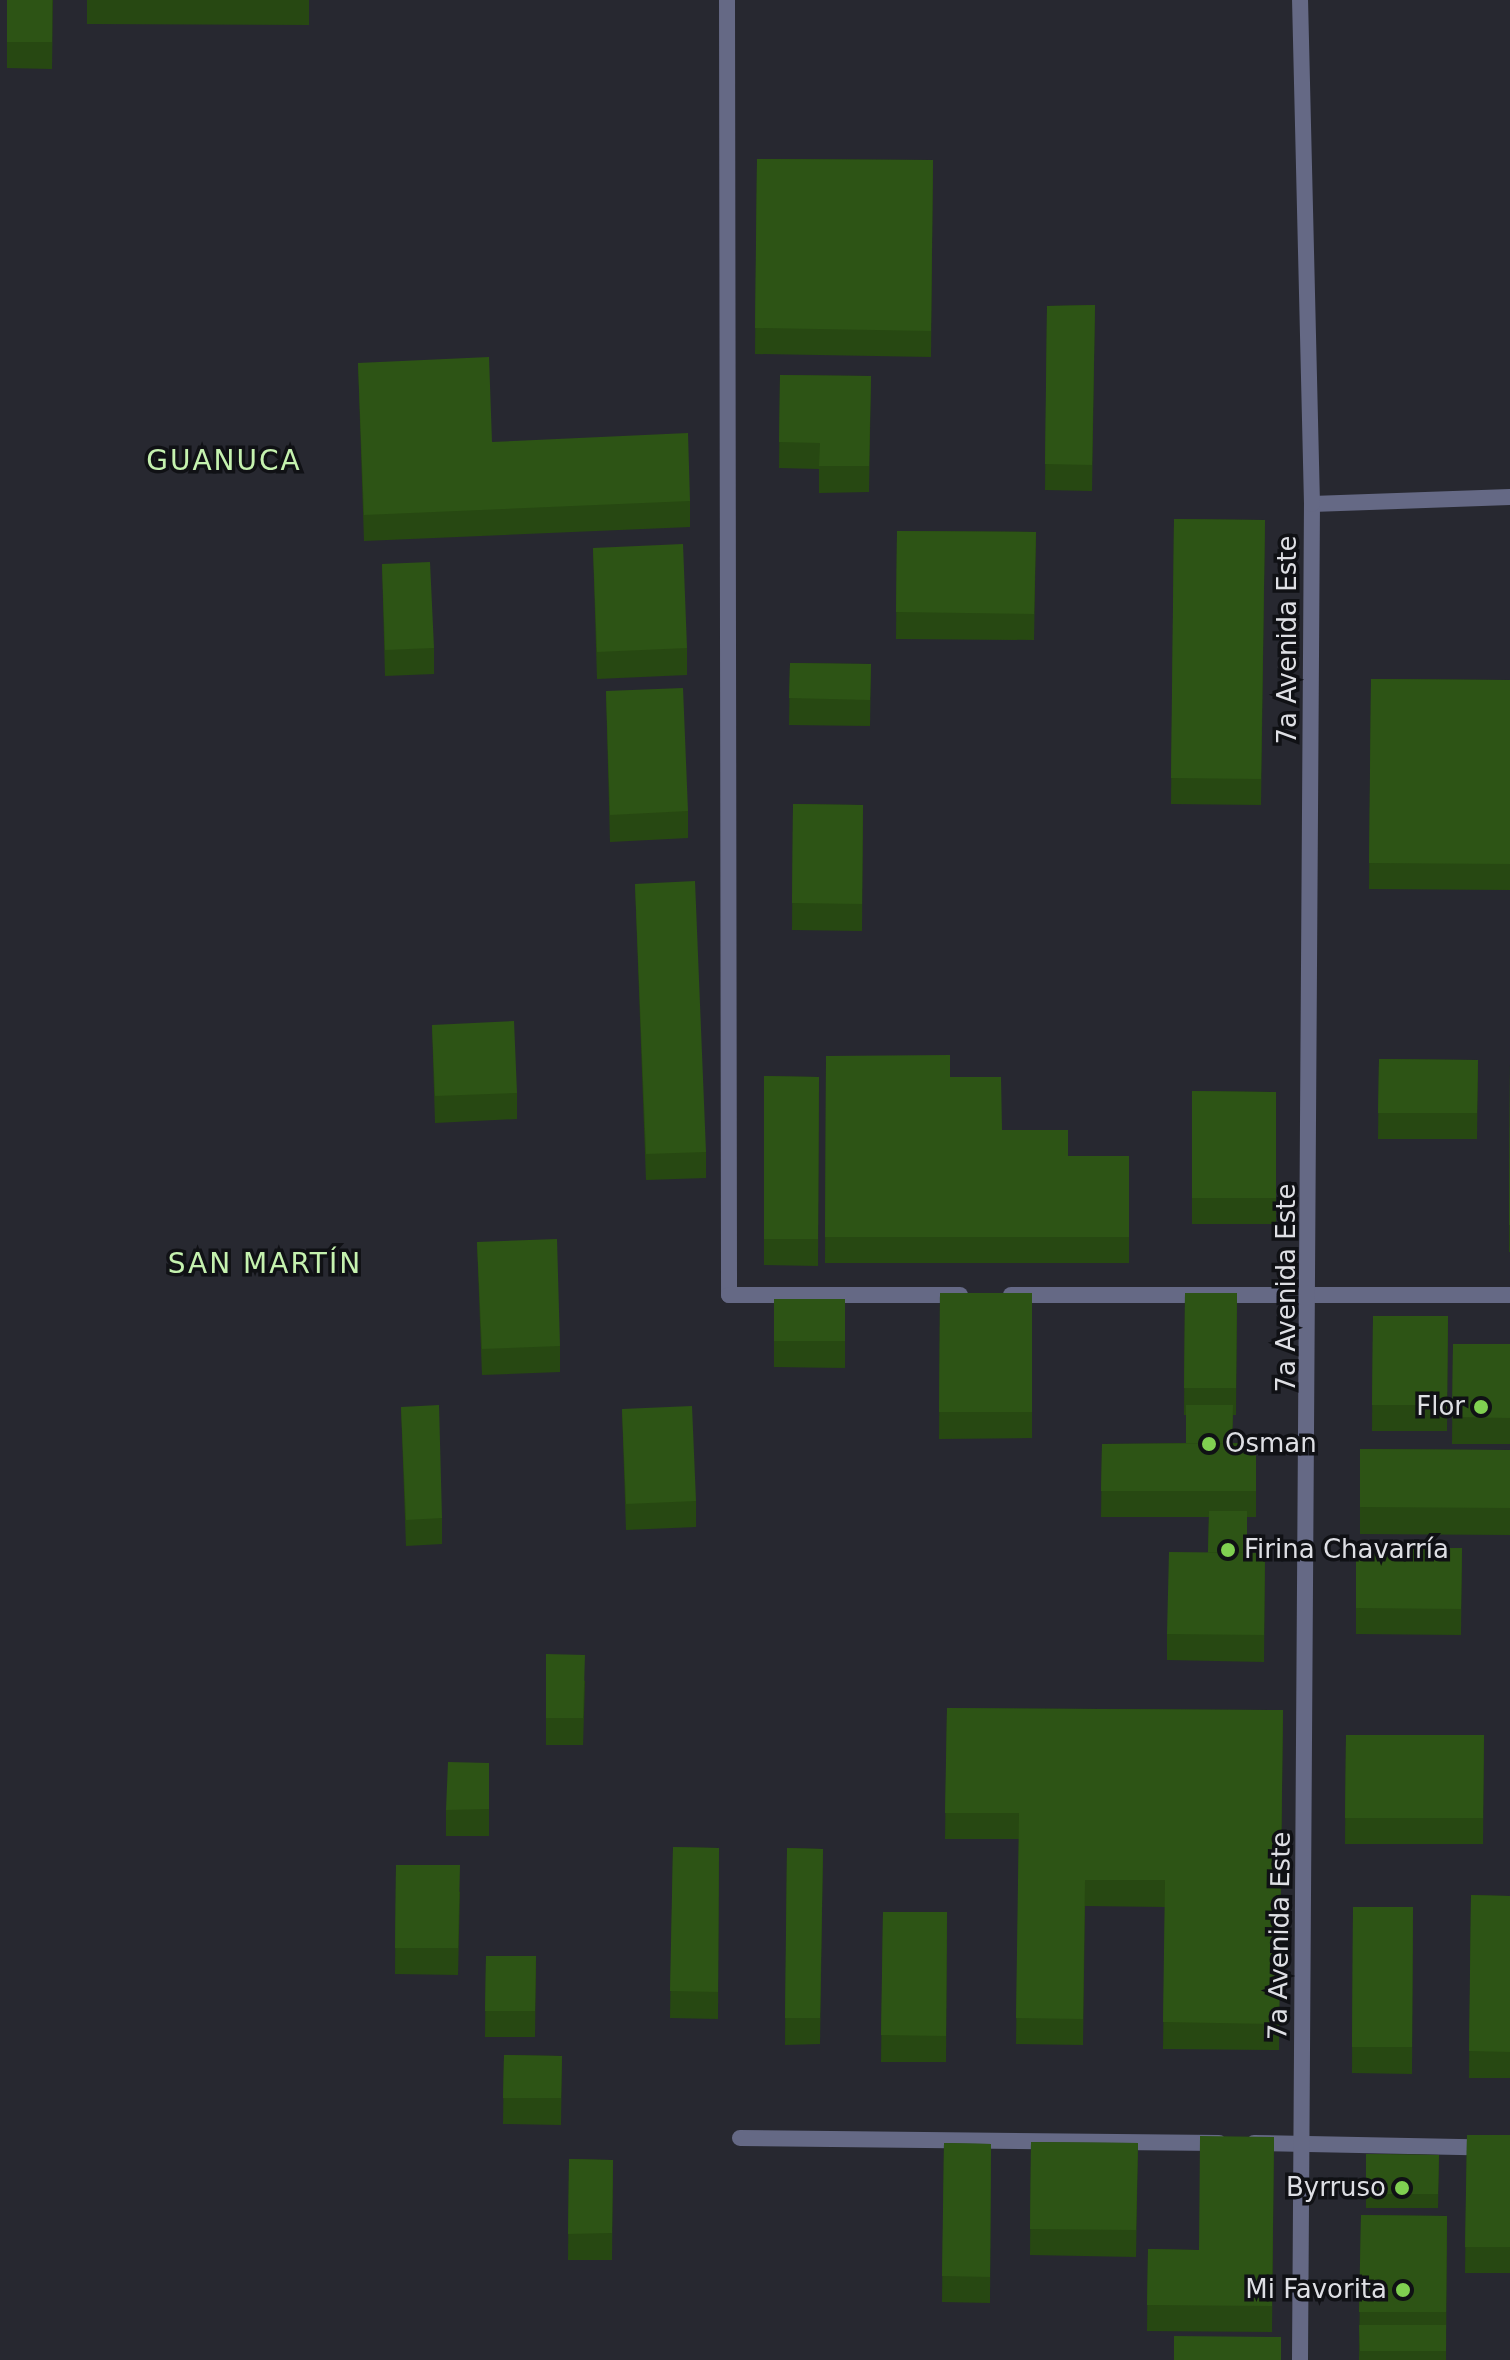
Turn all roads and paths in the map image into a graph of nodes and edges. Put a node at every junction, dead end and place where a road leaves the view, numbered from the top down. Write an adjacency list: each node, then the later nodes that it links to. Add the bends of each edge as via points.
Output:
1 (727, 0): 5 (street, via 729,1295)
2 (1300, 0): 4 (street, 7a Avenida Este)
3 (1510, 497): 4 (street)
4 (1312, 504): 5 (street, 7a Avenida Este)
5 (1311, 1295): 6 (street); 8 (street, 7a Avenida Este)
6 (1510, 1295)
7 (740, 2138): 8 (street)
8 (1302, 2143): 9 (street); 10 (street, 7a Avenida Este)
9 (1510, 2148)
10 (1300, 2360)

